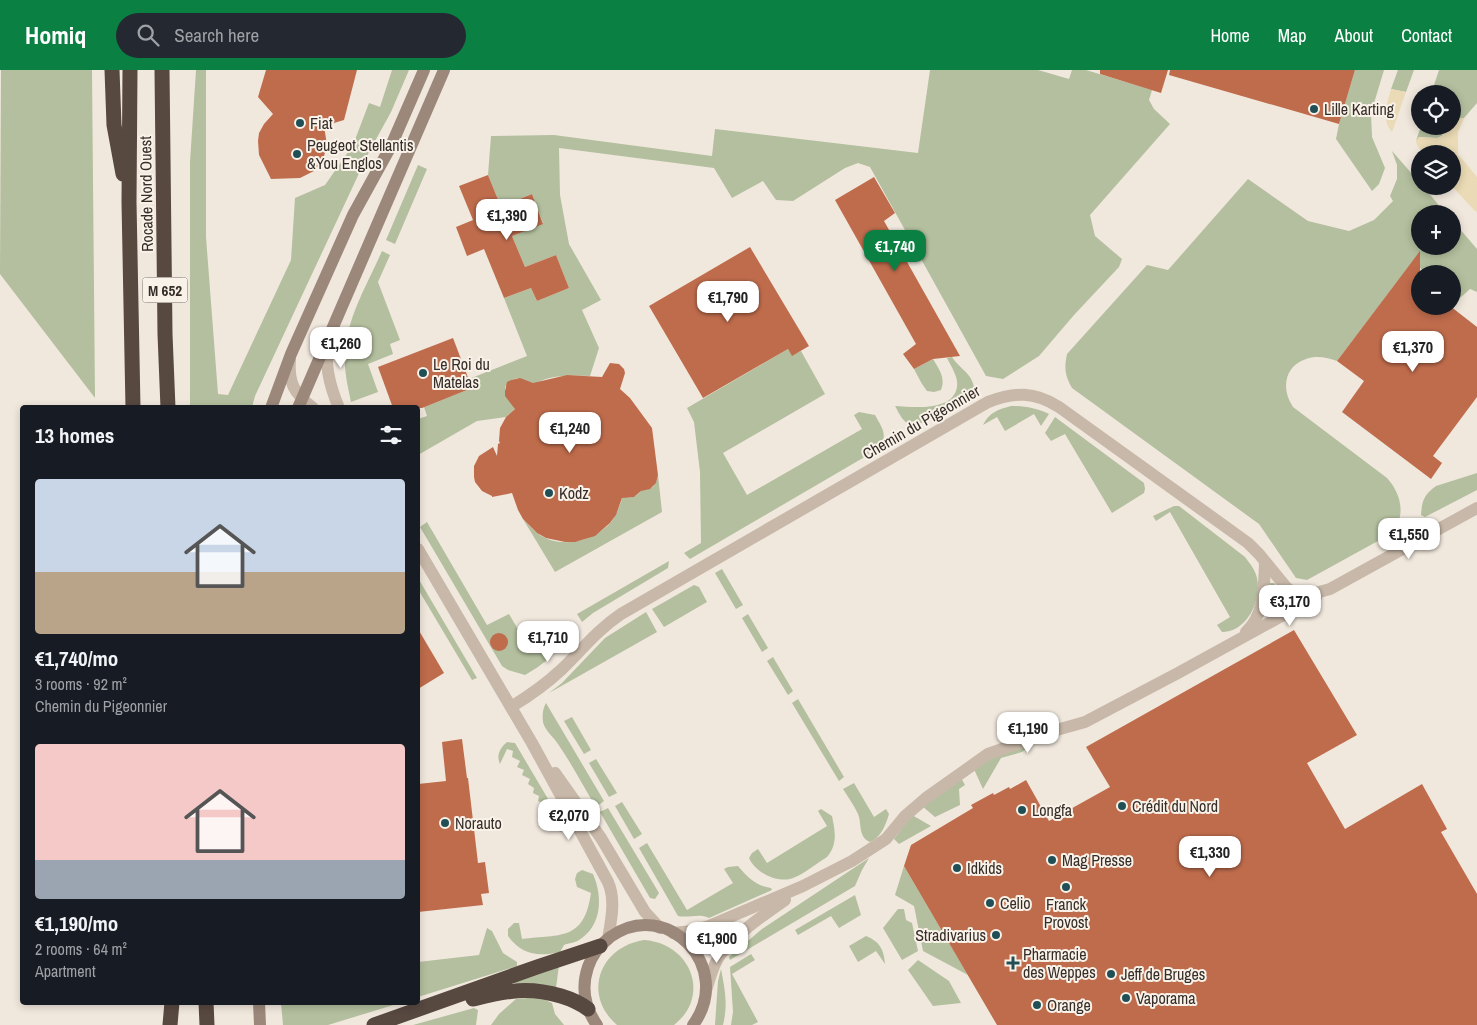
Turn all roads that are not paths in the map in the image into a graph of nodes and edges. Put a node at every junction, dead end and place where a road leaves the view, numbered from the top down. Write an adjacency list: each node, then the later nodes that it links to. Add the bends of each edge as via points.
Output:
1 (112, 70): 6 (highway, via 114,125)
2 (130, 70): 6 (highway, Rocade Nord Ouest / M 652)
3 (164, 70): 11 (highway, Rocade Nord Ouest / M 652)
4 (424, 70): 8 (main road, via 391,146 353,215)
5 (444, 70): 7 (main road)
6 (129, 202): 10 (highway, Rocade Nord Ouest / M 652)
7 (330, 332): 9 (main road); 13 (street, via 327,364)
8 (291, 354): 9 (street, via 292,381); 12 (main road)
9 (300, 403)
10 (133, 405)
11 (168, 405)
12 (272, 405)
13 (338, 405)
14 (1477, 508): 17 (street, Chemin du Pigeonnier)
15 (420, 552): 19 (street)
16 (1265, 562): 17 (street, Chemin du Pigeonnier, via 1297,595); 18 (street, via 1264,597 1255,625); 19 (street, Chemin du Pigeonnier, via 1248,544 1059,406 1034,395 1002,397 988,402 621,614 554,676)
17 (1330, 590): 18 (street)
18 (1237, 641): 21 (street, via 1085,722 988,754 926,798 886,839)
19 (511, 707): 20 (street)
20 (532, 744): 22 (street, via 587,817 646,912); 24 (street, via 610,887 612,909)
21 (803, 886): 23 (street, via 709,926); 25 (street, via 765,914 724,951 712,971)
22 (660, 928): 23 (main road); 24 (main road, via 636,927 618,932)
23 (673, 933): 25 (main road, via 689,944 700,960 705,972)
24 (604, 942): 29 (highway); 30 (main road, via 591,960 585,976 585,993)
25 (706, 991): 35 (main road, via 702,1012)
26 (172, 1005): 31 (highway)
27 (172, 1005): 32 (highway)
28 (259, 1005): 33 (main road)
29 (394, 1018): 30 (highway, via 524,989 566,997 579,1003); 34 (highway)
30 (593, 1019)
31 (170, 1025)
32 (174, 1025)
33 (260, 1025)
34 (374, 1025)
35 (693, 1025)

